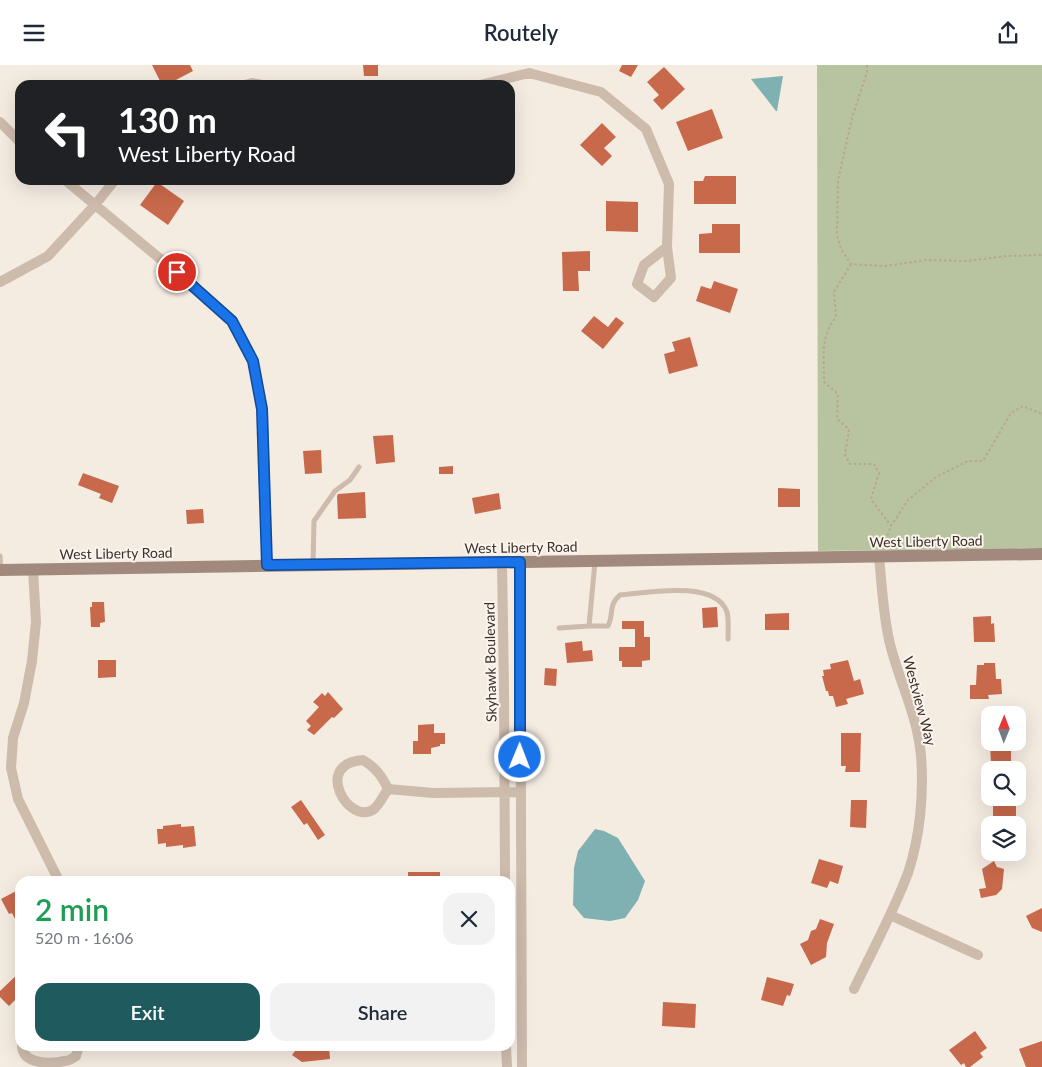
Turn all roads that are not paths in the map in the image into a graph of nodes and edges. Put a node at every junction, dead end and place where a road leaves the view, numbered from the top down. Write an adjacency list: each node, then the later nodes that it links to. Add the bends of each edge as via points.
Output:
1 (500, 80): 7 (street, via 529,73 601,92 646,129 669,184)
2 (0, 122): 3 (street)
3 (15, 137)
4 (71, 185): 6 (street)
5 (111, 185): 6 (street)
6 (95, 205): 8 (street, via 48,256); 16 (street, via 232,321 253,361 262,409)
7 (667, 247): 7 (street, via 644,265 637,284 654,297 672,278)
8 (0, 282)
9 (359, 467): 17 (lane, via 350,481 335,491 314,521)
10 (1042, 554): 12 (main road, West Liberty Road)
11 (0, 556): 18 (lane)
12 (880, 557): 13 (main road, West Liberty Road); 28 (street, Westview Way, via 890,644 916,729 922,782 920,819 908,871)
13 (595, 561): 14 (main road, West Liberty Road); 20 (lane)
14 (520, 562): 15 (main road, West Liberty Road); 25 (street)
15 (502, 563): 17 (main road, West Liberty Road); 24 (street, Skyhawk Boulevard)
16 (267, 565): 17 (main road, West Liberty Road); 19 (main road, West Liberty Road)
17 (313, 565)
18 (1, 570): 19 (main road, West Liberty Road)
19 (33, 570): 26 (street, via 36,623 32,661 13,738 11,768 18,799)
20 (589, 626): 21 (lane); 22 (lane, via 608,626 614,600 620,595 680,590 701,593 723,604 728,613)
21 (560, 628)
22 (728, 639)
23 (388, 789): 23 (street, via 382,776 362,760 351,761 338,775 338,789 355,810 365,812 374,809); 24 (street, via 433,793)
24 (504, 792): 25 (street); 27 (street, Skyhawk Boulevard)
25 (520, 792): 35 (street)
26 (56, 876)
27 (505, 876)
28 (890, 915): 29 (street); 30 (street, Westview Way)
29 (978, 955)
30 (854, 989)
31 (22, 1051): 32 (street, via 36,1062 66,1061 76,1056)
32 (78, 1051)
33 (506, 1051): 34 (street)
34 (506, 1067)
35 (522, 1067)

